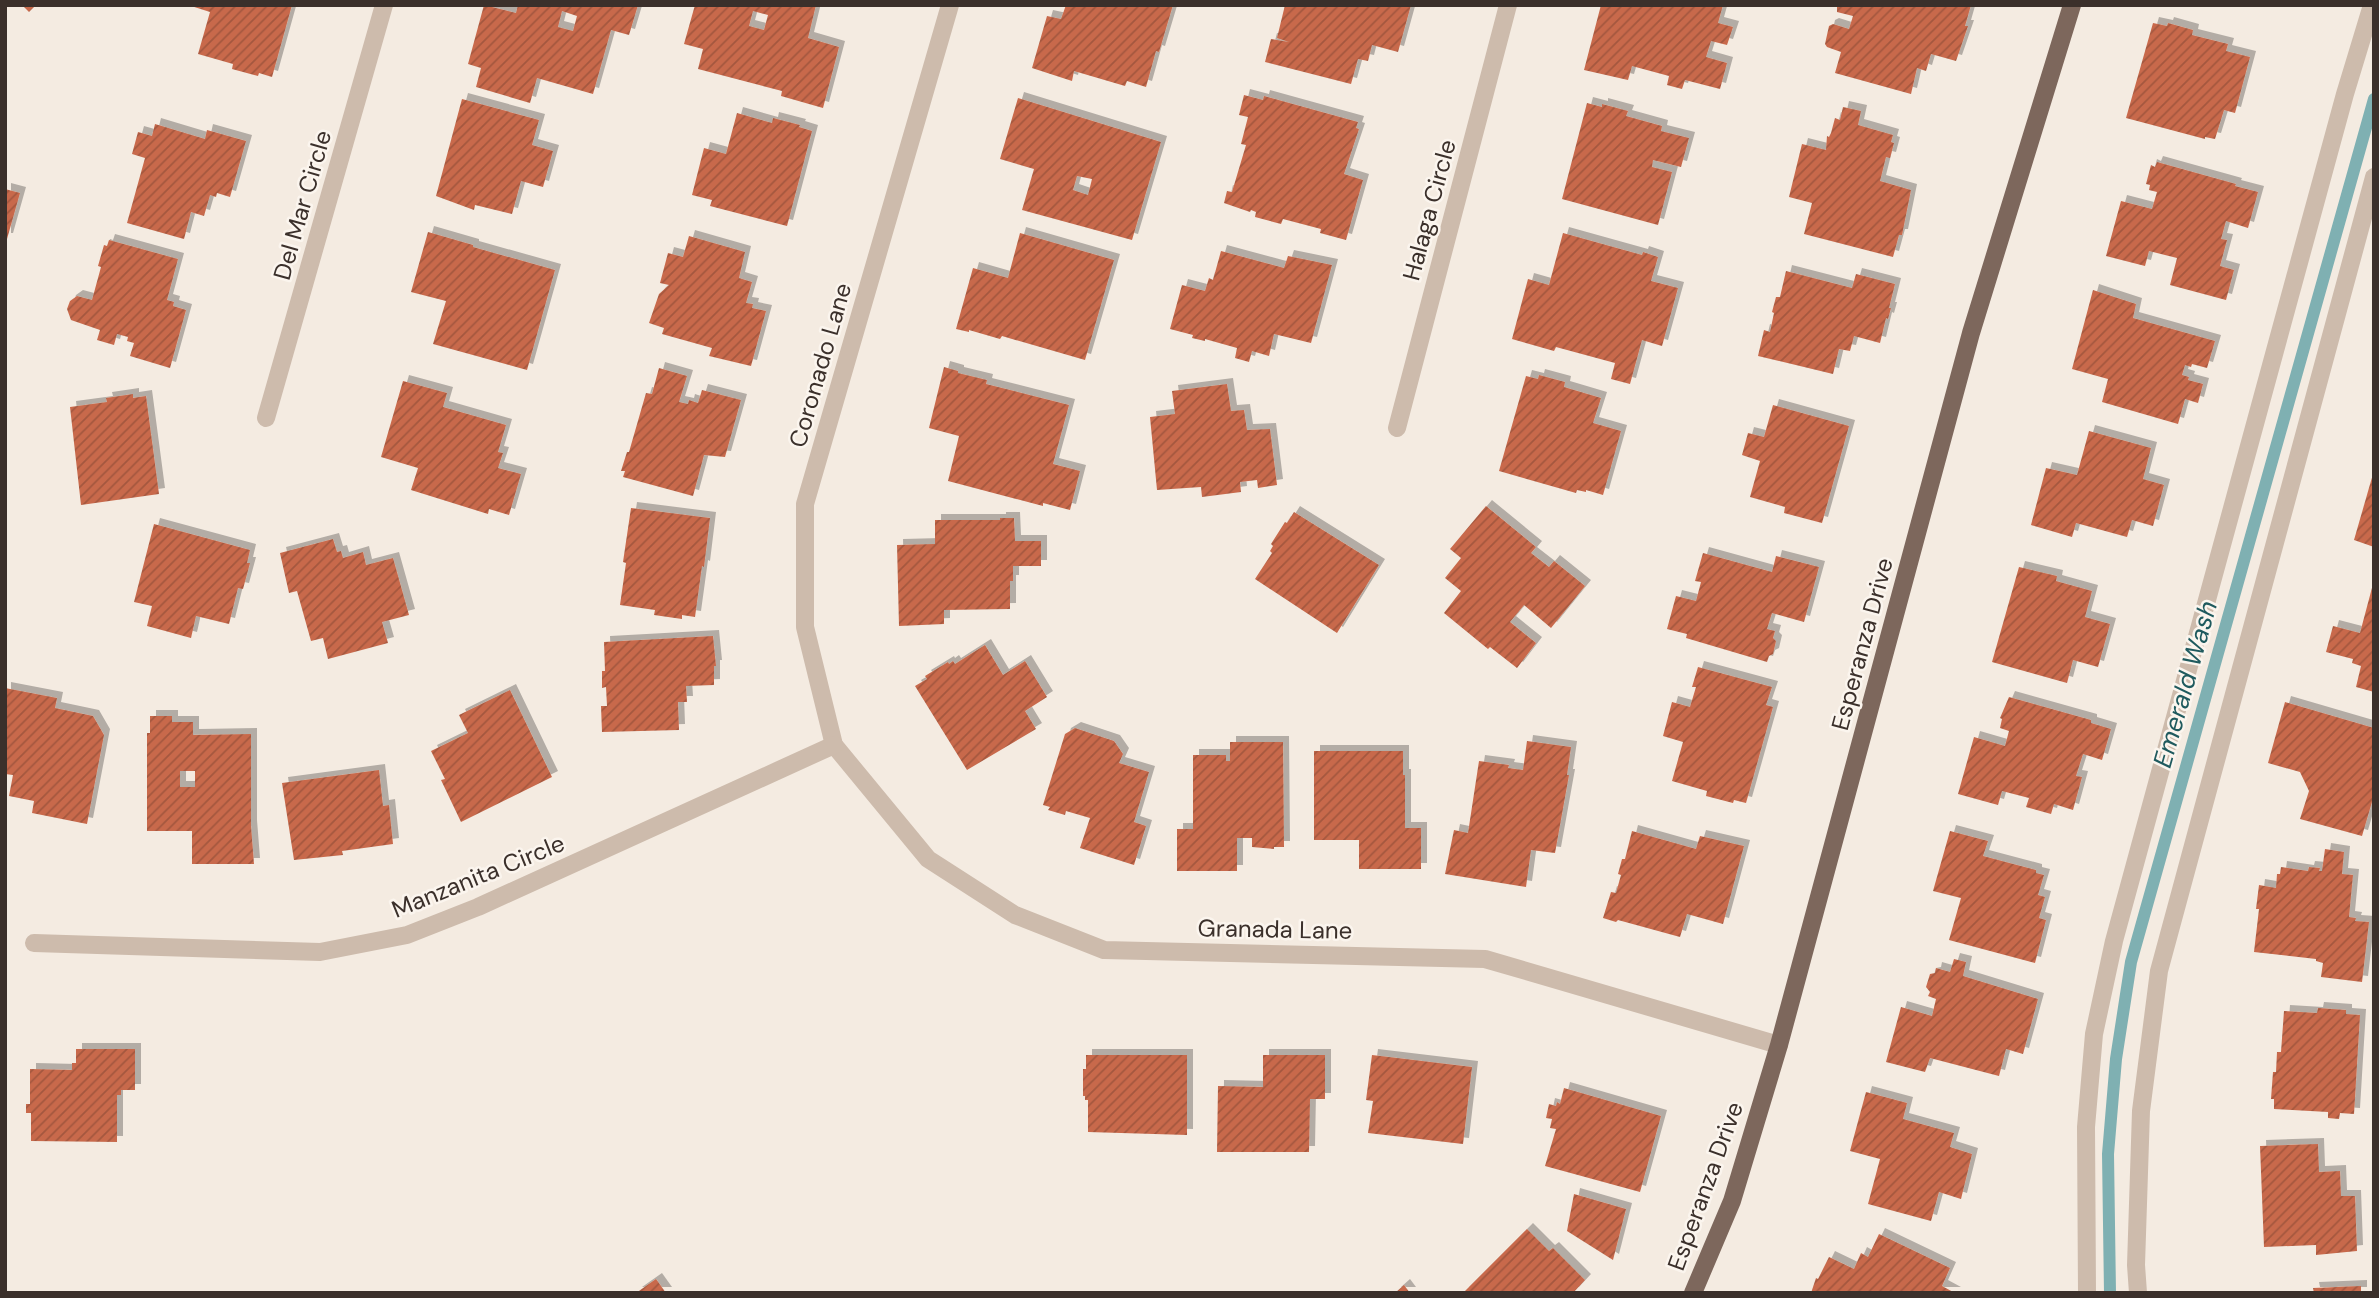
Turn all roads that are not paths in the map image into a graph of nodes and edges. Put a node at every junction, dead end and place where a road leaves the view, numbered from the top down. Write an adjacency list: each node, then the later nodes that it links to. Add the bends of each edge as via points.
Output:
1 (384, 5): 7 (street, Del Mar Circle)
2 (950, 5): 9 (street, Coronado Lane, via 805,504 805,627)
3 (1508, 5): 8 (street, Halaga Circle)
4 (2071, 5): 11 (main road, Esperanza Drive, via 1971,333)
5 (2372, 5): 13 (street, via 2114,941 2094,1034 2086,1127)
6 (2374, 177): 14 (street, via 2159,971 2141,1111)
7 (266, 418)
8 (1397, 428)
9 (834, 745): 10 (street, Manzanita Circle, via 407,935 320,952); 11 (street, Granada Lane, via 928,859 1015,915 1104,950 1485,959)
10 (34, 943)
11 (1779, 1045): 12 (main road, Esperanza Drive, via 1732,1201)
12 (1693, 1293)
13 (2087, 1293)
14 (2138, 1293)

